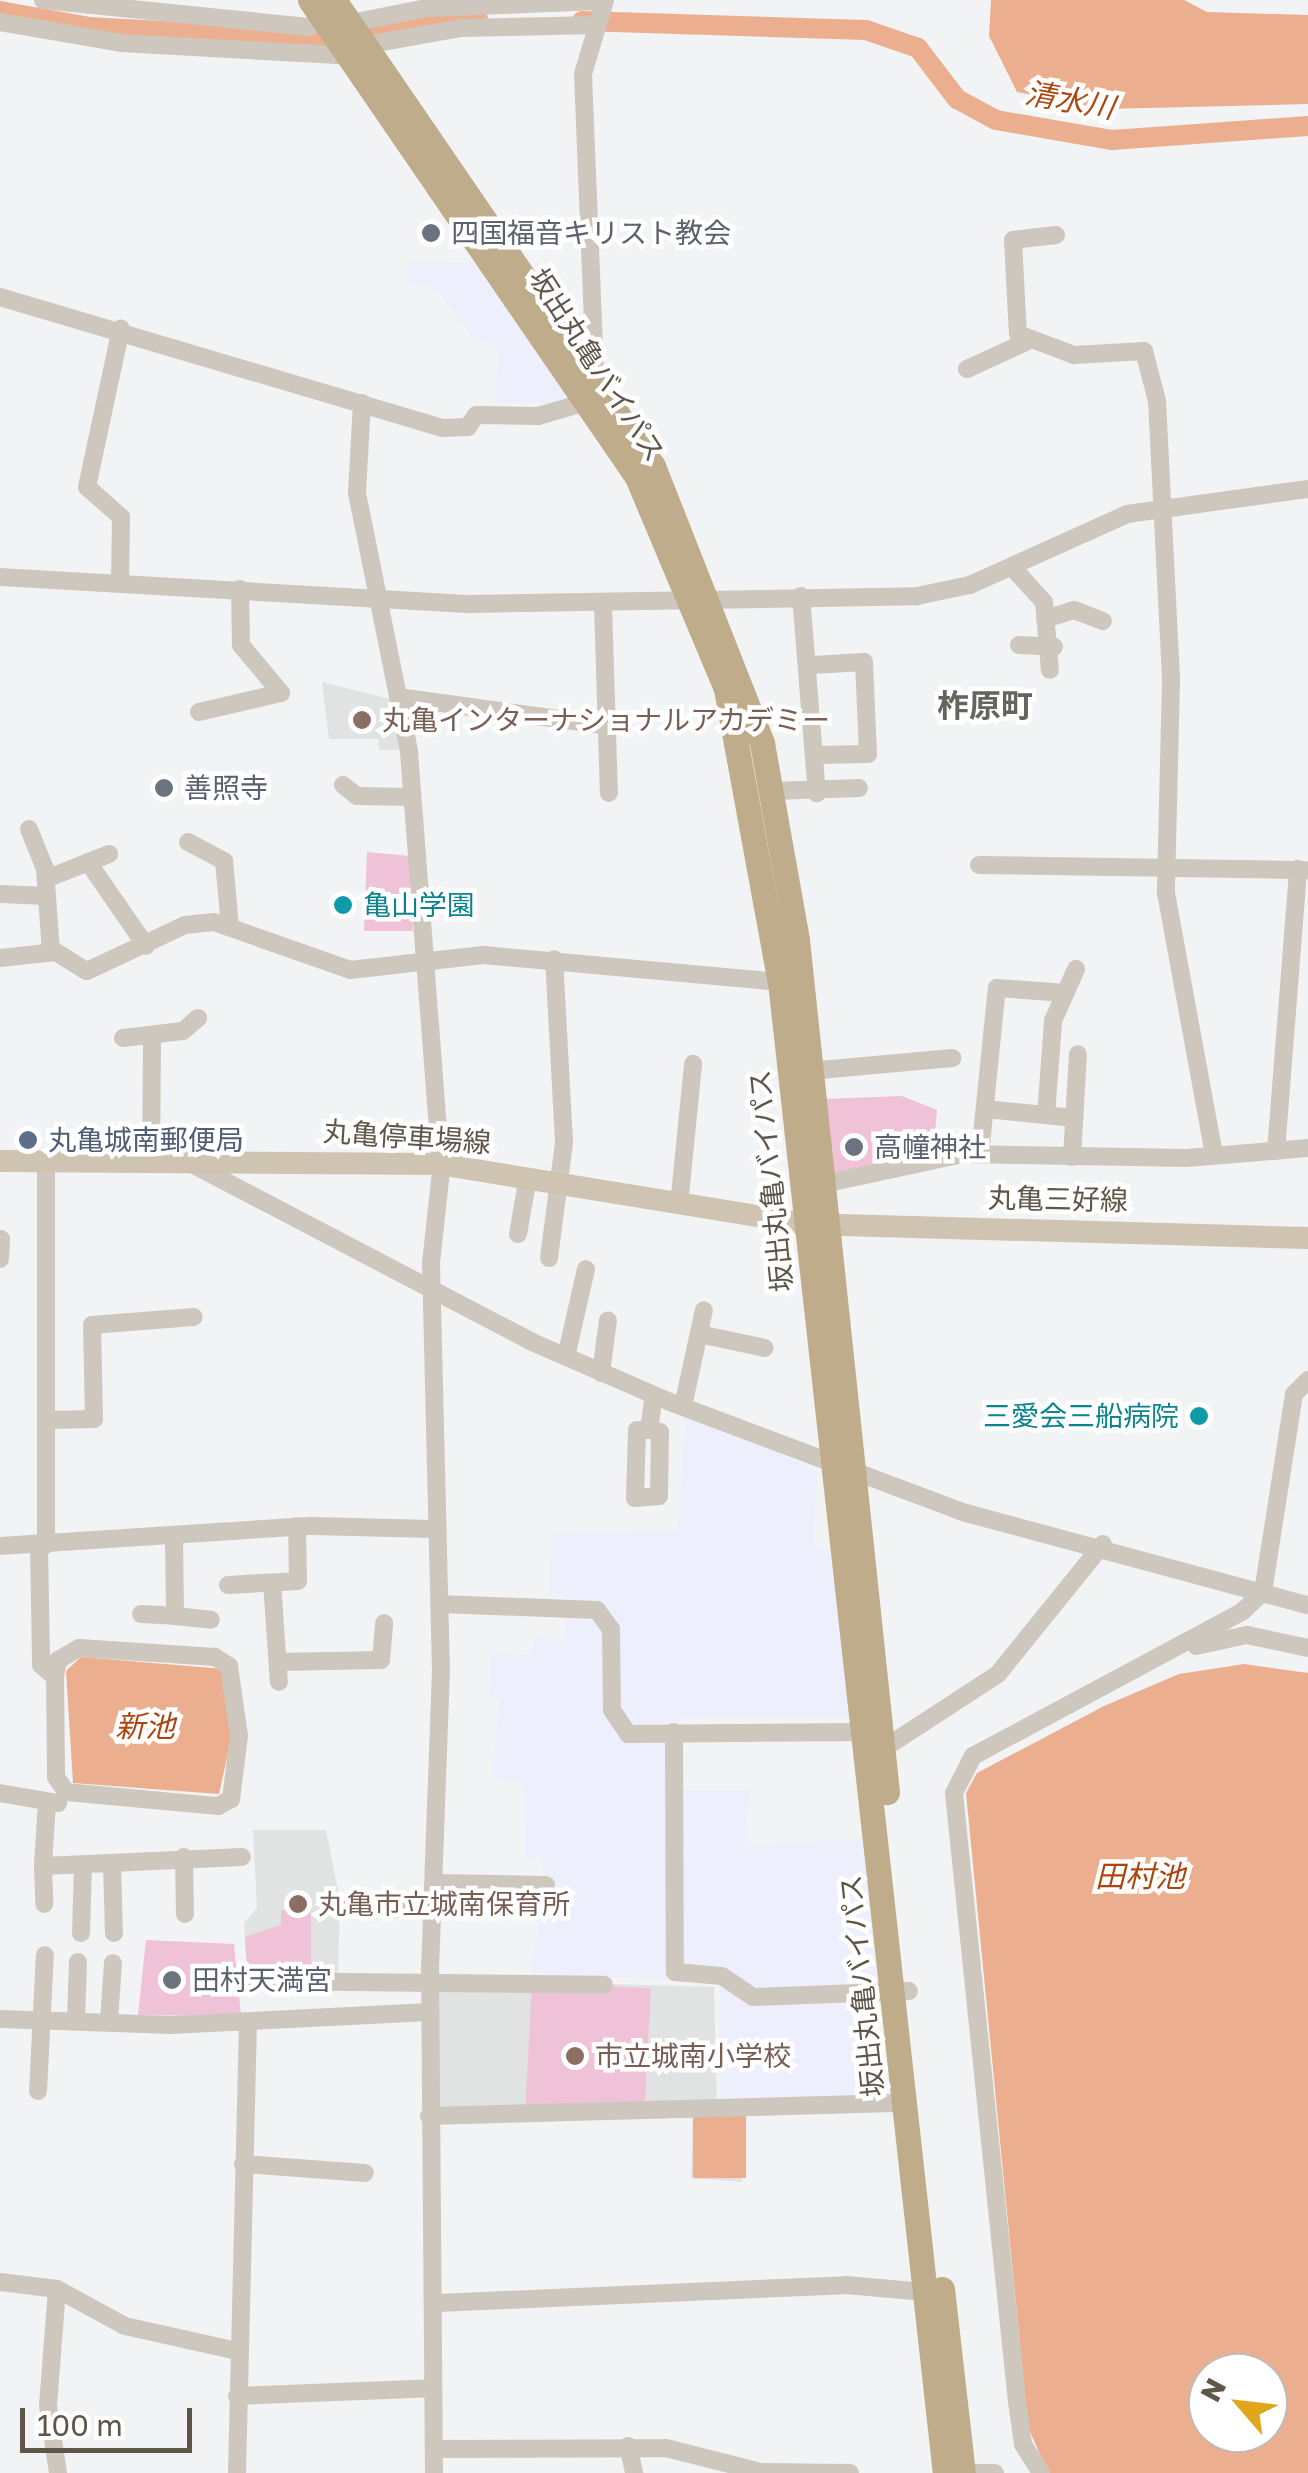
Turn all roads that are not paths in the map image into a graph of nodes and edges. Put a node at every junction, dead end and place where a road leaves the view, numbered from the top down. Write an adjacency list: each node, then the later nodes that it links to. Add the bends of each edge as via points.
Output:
1 (42, 0): 4 (street, via 289,26)
2 (605, 1): 3 (street); 7 (street)
3 (459, 3): 6 (street)
4 (323, 6): 6 (highway, 坂出丸亀バイパス); 8 (highway, 坂出丸亀バイパス)
5 (0, 22): 8 (street, via 121,43)
6 (350, 23): 8 (highway, 坂出丸亀バイパス)
7 (596, 26): 8 (street, via 446,29); 14 (street, via 583,74)
8 (358, 50): 14 (highway, 坂出丸亀バイパス); 15 (highway, 坂出丸亀バイパス)
9 (1056, 235): 12 (street, via 1012,240 1014,323)
10 (0, 297): 11 (street)
11 (121, 329): 16 (street); 21 (street, via 87,488 121,517)
12 (1026, 342): 13 (street); 18 (street, via 1074,355 1144,351)
13 (967, 369)
14 (595, 373): 26 (highway, 坂出丸亀バイパス, via 653,466)
15 (590, 401): 16 (street, via 538,416 476,415 456,430); 26 (highway, 坂出丸亀バイパス)
16 (362, 402): 24 (street, via 358,493)
17 (1308, 489): 18 (street)
18 (1164, 505): 19 (street, via 1095,524); 48 (street)
19 (1012, 567): 23 (street, via 917,596); 27 (street, via 1044,602)
20 (0, 577): 21 (street)
21 (120, 582): 22 (street)
22 (240, 588): 24 (street); 34 (street, via 242,645 281,694)
23 (802, 596): 26 (street); 31 (street)
24 (379, 600): 25 (street); 33 (street)
25 (603, 604): 26 (street); 35 (street)
26 (702, 604): 39 (highway, 坂出丸亀バイパス); 59 (highway, 坂出丸亀バイパス)
27 (1045, 619): 28 (street, via 1074,610); 30 (street)
28 (1102, 621)
29 (1019, 645): 30 (street)
30 (1054, 646): 32 (street)
31 (813, 665): 36 (street); 36 (street, via 864,662 868,754)
32 (1050, 670)
33 (398, 698): 35 (street); 42 (street)
34 (199, 712)
35 (603, 725): 40 (street)
36 (815, 755): 41 (street)
37 (343, 786): 42 (street, via 357,796)
38 (859, 788): 41 (street)
39 (772, 792): 41 (street); 59 (highway, 坂出丸亀バイパス)
40 (609, 793)
41 (818, 793)
42 (411, 797): 57 (street)
43 (29, 829): 50 (street)
44 (188, 842): 52 (street, via 224,861)
45 (109, 854): 46 (street)
46 (88, 862): 50 (street); 53 (street)
47 (979, 865): 48 (street)
48 (1167, 866): 49 (street); 74 (street, via 1180,995)
49 (1303, 869): 72 (street)
50 (46, 888): 51 (street); 54 (street)
51 (0, 894)
52 (230, 927): 53 (street, via 185,925); 57 (street, via 322,966)
53 (146, 946): 54 (street, via 87,970)
54 (50, 952): 55 (street)
55 (0, 958)
56 (554, 959): 57 (street); 59 (street); 82 (street)
57 (418, 962): 80 (street)
58 (1076, 969): 60 (street)
59 (791, 983): 67 (highway, 坂出丸亀バイパス); 85 (highway, 坂出丸亀バイパス)
60 (1066, 993): 68 (street, via 998,988); 69 (street, via 1053,1020)
61 (198, 1018): 62 (street, via 184,1032)
62 (152, 1035): 63 (street); 76 (street)
63 (123, 1038)
64 (1078, 1054): 70 (street)
65 (952, 1058): 67 (street)
66 (693, 1064): 84 (street)
67 (809, 1071): 83 (highway, 坂出丸亀バイパス)
68 (985, 1109): 69 (street); 73 (street)
69 (1046, 1115): 70 (street)
70 (1074, 1118): 75 (street)
71 (1308, 1148): 72 (street)
72 (1276, 1151): 74 (street)
73 (980, 1154): 75 (street); 83 (street)
74 (1214, 1155): 75 (street)
75 (1072, 1157)
76 (151, 1158): 77 (main road, 丸亀停車場線); 78 (main road, 丸亀停車場線)
77 (181, 1158): 80 (main road, 丸亀停車場線); 92 (street)
78 (46, 1160): 79 (main road, 丸亀停車場線); 103 (street)
79 (0, 1161)
80 (439, 1164): 81 (main road, 丸亀停車場線); 92 (street)
81 (528, 1177): 82 (main road, 丸亀停車場線); 86 (street)
82 (560, 1183): 84 (main road, 丸亀停車場線); 89 (street)
83 (819, 1185): 85 (highway, 坂出丸亀バイパス)
84 (679, 1205): 85 (main road, 丸亀停車場線)
85 (815, 1224): 87 (main road, 丸亀三好線); 105 (highway, 坂出丸亀バイパス)
86 (518, 1234)
87 (1308, 1238)
88 (1, 1239): 90 (street)
89 (549, 1258)
90 (0, 1259)
91 (586, 1270): 98 (street)
92 (434, 1293): 98 (street); 107 (street)
93 (704, 1310): 96 (street)
94 (194, 1317): 103 (street, via 92,1325 94,1419)
95 (608, 1320): 99 (street)
96 (698, 1334): 97 (street); 102 (street)
97 (766, 1348)
98 (566, 1357): 99 (street)
99 (601, 1373): 101 (street)
100 (1308, 1380): 114 (street, via 1294,1394)
101 (654, 1396): 102 (street); 104 (street)
102 (683, 1406): 105 (street)
103 (51, 1420): 110 (street)
104 (649, 1430)
105 (840, 1468): 109 (street, via 966,1513); 125 (highway, 坂出丸亀バイパス)
106 (297, 1526): 107 (street); 108 (street); 112 (street, via 298,1582)
107 (432, 1529): 115 (street)
108 (174, 1540): 110 (street); 118 (street)
109 (1103, 1544): 114 (street); 125 (street, via 998,1674)
110 (43, 1545): 111 (street); 123 (street, via 40,1666)
111 (0, 1546)
112 (272, 1583): 113 (street); 120 (street, via 278,1672 381,1660)
113 (228, 1585)
114 (1263, 1592): 116 (street); 122 (street)
115 (441, 1604): 124 (street, via 597,1610 611,1629 614,1720 628,1734); 134 (street)
116 (1308, 1605)
117 (141, 1614): 118 (street)
118 (175, 1616): 119 (street)
119 (211, 1620)
120 (384, 1622)
121 (1308, 1648): 122 (street, via 1222,1636)
122 (1131, 1674): 178 (street, via 973,1756 954,1793 1016,2402 1023,2444)
123 (55, 1676): 127 (street, via 56,1777); 127 (street, via 58,1660 79,1648 215,1658 234,1677 232,1798 218,1806)
124 (674, 1732): 125 (street); 148 (street, via 676,1972 722,1976 753,1997)
125 (873, 1741): 148 (highway, 坂出丸亀バイパス)
126 (0, 1792): 128 (street)
127 (66, 1792): 128 (street, via 62,1802)
128 (47, 1802): 132 (street)
129 (184, 1857): 130 (street); 131 (street); 139 (street)
130 (242, 1857)
131 (112, 1864): 133 (street); 141 (street)
132 (43, 1866): 133 (street); 136 (street)
133 (83, 1867): 140 (street)
134 (436, 1883): 135 (street); 138 (street)
135 (546, 1886)
136 (44, 1904)
137 (340, 1906): 138 (street)
138 (434, 1910): 145 (street)
139 (185, 1914)
140 (81, 1933)
141 (114, 1934)
142 (46, 1955): 151 (street)
143 (78, 1962): 152 (street)
144 (113, 1964): 153 (street)
145 (431, 1979): 146 (street); 147 (street); 149 (street)
146 (245, 1981)
147 (604, 1986)
148 (900, 1992): 156 (highway, 坂出丸亀バイパス); 175 (highway, 坂出丸亀バイパス)
149 (430, 2012): 154 (street); 157 (street)
150 (0, 2019): 151 (street)
151 (41, 2020): 152 (street); 155 (street)
152 (76, 2021): 153 (street)
153 (109, 2022): 154 (street)
154 (248, 2023): 158 (street)
155 (38, 2090)
156 (905, 2103): 157 (street); 162 (highway, 坂出丸亀バイパス)
157 (429, 2116): 163 (street)
158 (243, 2164): 159 (street); 164 (street)
159 (365, 2173)
160 (0, 2282): 161 (street)
161 (57, 2288): 164 (street, via 125,2326); 169 (street, via 48,2406)
162 (925, 2292): 163 (street, via 846,2285); 174 (highway, 坂出丸亀バイパス)
163 (438, 2303): 165 (street)
164 (238, 2351): 166 (street)
165 (432, 2388): 166 (street); 168 (street)
166 (237, 2396): 170 (street)
167 (628, 2446): 168 (street); 172 (street); 173 (street, via 760,2472)
168 (435, 2449): 171 (street)
169 (58, 2473)
170 (237, 2473)
171 (434, 2473)
172 (634, 2473)
173 (850, 2473)
174 (945, 2473)
175 (963, 2473)
176 (974, 2473): 177 (street)
177 (995, 2473)
178 (1042, 2473)

